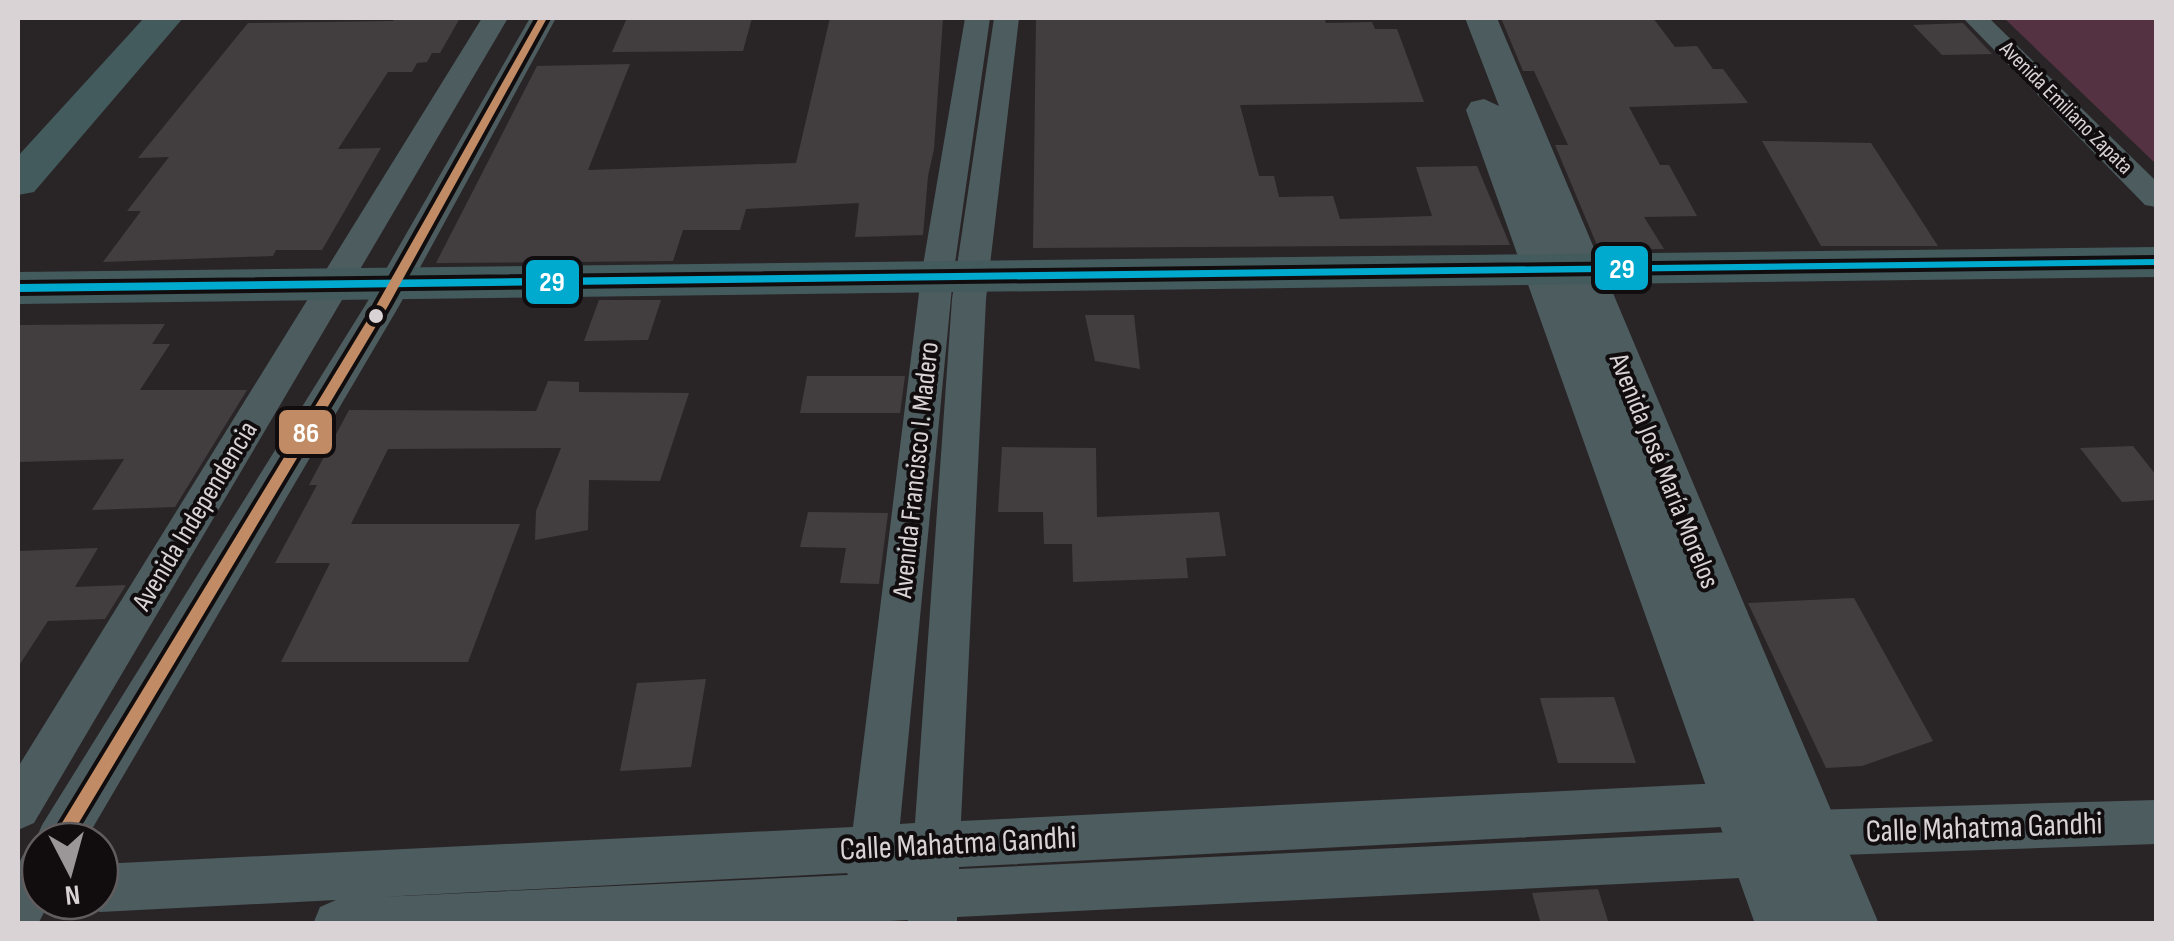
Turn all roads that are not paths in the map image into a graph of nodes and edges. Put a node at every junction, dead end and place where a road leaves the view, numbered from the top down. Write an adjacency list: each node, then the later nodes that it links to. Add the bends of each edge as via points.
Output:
1 (119, 18): 12 (main road)
2 (164, 18): 13 (main road)
3 (495, 18): 10 (street, Avenida Independencia)
4 (543, 18): 11 (street, Avenida Independencia)
5 (977, 18): 20 (street, Avenida Francisco I. Madero)
6 (1007, 18): 20 (street, Avenida Francisco I. Madero)
7 (1450, 18): 17 (street, Avenida José María Morelos)
8 (1481, 18): 17 (street, Avenida José María Morelos)
9 (1976, 18): 15 (street, Avenida Emiliano Zapata)
10 (456, 80): 11 (street); 21 (street, Avenida Independencia)
11 (507, 81): 22 (street, Avenida Independencia)
12 (18, 131): 13 (main road)
13 (60, 134): 14 (main road)
14 (18, 182)
15 (2156, 198)
16 (2156, 262): 17 (main road)
17 (1566, 281): 18 (main road); 20 (main road); 24 (street, Avenida José María Morelos); 28 (street, Avenida José María Morelos)
18 (2156, 285)
19 (18, 288): 21 (main road)
20 (954, 288): 22 (main road); 29 (street, Avenida Francisco I. Madero); 30 (street, Avenida Francisco I. Madero)
21 (328, 295): 22 (main road); 23 (main road); 25 (street, Avenida Independencia)
22 (388, 295): 26 (street, Avenida Independencia)
23 (18, 310)
24 (1742, 804): 28 (street, Calle Mahatma Gandhi); 29 (street, Calle Mahatma Gandhi); 31 (street, Avenida José María Morelos)
25 (18, 808)
26 (70, 821)
27 (2156, 822): 28 (street, Calle Mahatma Gandhi)
28 (1811, 833): 31 (street, Calle Mahatma Gandhi); 37 (street, Avenida José María Morelos)
29 (940, 845): 30 (street, Calle Mahatma Gandhi); 33 (street, Avenida Francisco I. Madero)
30 (874, 849): 32 (street, Calle Mahatma Gandhi); 34 (street, Avenida Francisco I. Madero)
31 (1760, 854): 33 (street, Calle Mahatma Gandhi); 36 (street, Avenida José María Morelos)
32 (120, 887)
33 (933, 909): 34 (street, Calle Mahatma Gandhi)
34 (867, 912): 35 (street, Calle Mahatma Gandhi)
35 (337, 924)
36 (1786, 924)
37 (1848, 924)

